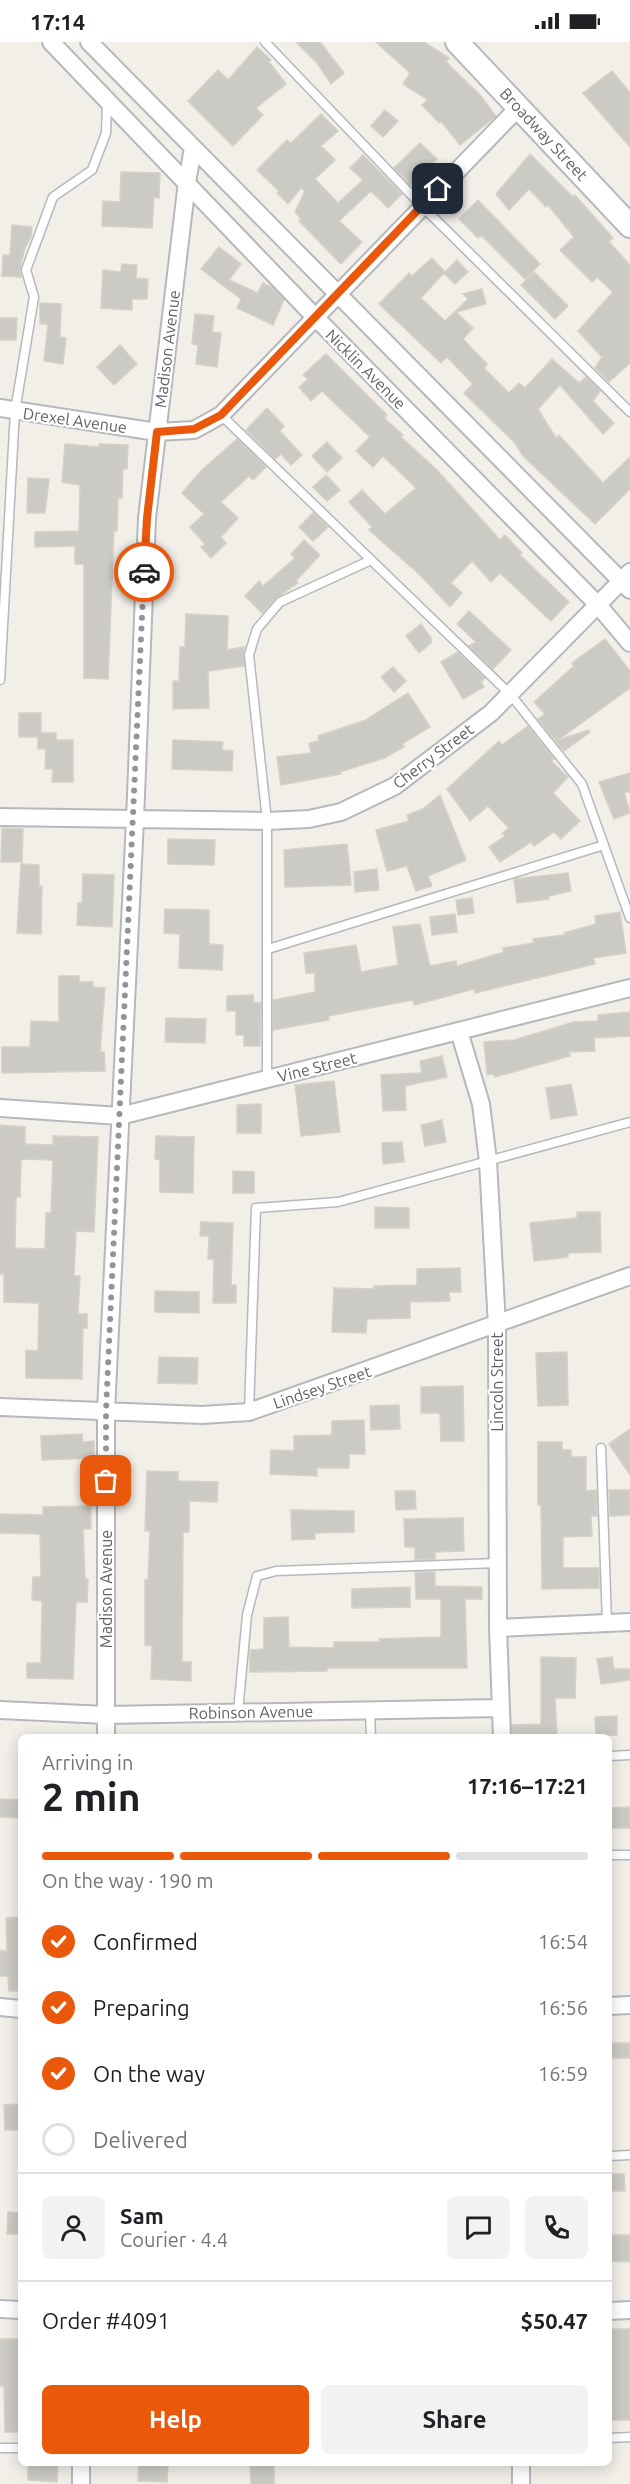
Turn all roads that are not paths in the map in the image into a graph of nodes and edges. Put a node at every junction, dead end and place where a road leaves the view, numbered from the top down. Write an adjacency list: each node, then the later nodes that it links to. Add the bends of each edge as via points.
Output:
1 (51, 42): 5 (street, Nicklin Avenue)
2 (89, 42): 7 (street, Nicklin Avenue)
3 (265, 42): 9 (lane)
4 (457, 42): 6 (main road, Broadway Street)
5 (107, 100): 8 (street, Nicklin Avenue); 13 (lane, via 106,133 92,170 53,197 27,270 34,297)
6 (519, 107): 9 (street, Drexel Avenue); 10 (main road, Broadway Street)
7 (193, 148): 8 (street, Madison Avenue); 11 (street, Nicklin Avenue)
8 (187, 182): 12 (street, Nicklin Avenue); 16 (street, Madison Avenue)
9 (422, 206): 11 (street, Drexel Avenue); 14 (lane)
10 (630, 225)
11 (336, 294): 12 (street, Drexel Avenue); 18 (street, Nicklin Avenue)
12 (315, 317): 15 (street, Drexel Avenue); 19 (street, Nicklin Avenue)
13 (7, 410): 16 (street, Drexel Avenue); 21 (lane)
14 (630, 412)
15 (221, 415): 16 (street, Drexel Avenue, via 194,429); 17 (lane)
16 (157, 432): 24 (street, Madison Avenue, via 147,518)
17 (371, 560): 22 (lane); 25 (lane, via 280,602 257,629 249,655)
18 (627, 581): 19 (street, Cherry Street)
19 (598, 605): 20 (street, Nicklin Avenue); 22 (street, Cherry Street)
20 (630, 644)
21 (0, 680)
22 (510, 694): 25 (street, Cherry Street, via 396,786 340,812 309,819); 26 (lane, via 582,784)
23 (0, 817): 24 (street, Cherry Street)
24 (135, 820): 25 (street, Cherry Street); 33 (street, Madison Avenue)
25 (267, 821): 28 (lane)
26 (604, 845): 27 (lane); 28 (lane)
27 (630, 918)
28 (268, 949): 31 (lane)
29 (630, 988): 30 (street, Vine Street)
30 (459, 1031): 31 (street, Vine Street); 35 (street, Lincoln Street, via 481,1104)
31 (267, 1079): 33 (street, Vine Street)
32 (0, 1108): 33 (street, Vine Street)
33 (120, 1116): 39 (street, Madison Avenue)
34 (630, 1122): 35 (lane)
35 (488, 1161): 37 (street, Lincoln Street); 40 (lane, via 338,1202 256,1208)
36 (630, 1276): 37 (street, Lindsey Street)
37 (496, 1326): 40 (street, Lindsey Street); 42 (street, Lincoln Street)
38 (0, 1407): 39 (street, Lindsey Street)
39 (106, 1411): 40 (street, Lindsey Street, via 202,1415); 50 (street, Madison Avenue)
40 (249, 1412)
41 (601, 1448): 44 (lane)
42 (498, 1563): 45 (street, Lincoln Street); 49 (lane, via 276,1571 257,1576 247,1615)
43 (630, 1622): 44 (street)
44 (607, 1623): 45 (street)
45 (498, 1628): 46 (street, Lincoln Street)
46 (501, 1708): 48 (street, Robinson Avenue); 53 (street, Lincoln Street)
47 (0, 1710): 50 (street, Robinson Avenue)
48 (370, 1710): 49 (street, Robinson Avenue); 52 (lane)
49 (238, 1712): 50 (street, Robinson Avenue)
50 (106, 1715): 51 (street, Madison Avenue)
51 (106, 1734)
52 (371, 1734)
53 (502, 1734)
54 (630, 1755): 55 (lane)
55 (612, 1756)
56 (612, 1855): 57 (lane)
57 (630, 1855)
58 (630, 2005): 59 (street)
59 (612, 2006)
60 (0, 2007): 61 (street)
61 (18, 2009)
62 (612, 2156): 63 (lane)
63 (630, 2156)
64 (0, 2309): 65 (street)
65 (18, 2310)
66 (630, 2310): 67 (street)
67 (612, 2311)
68 (630, 2437): 69 (lane)
69 (612, 2438)
70 (0, 2448): 71 (lane)
71 (18, 2448)
72 (81, 2466): 74 (street)
73 (521, 2466): 75 (street)
74 (81, 2484)
75 (521, 2484)

